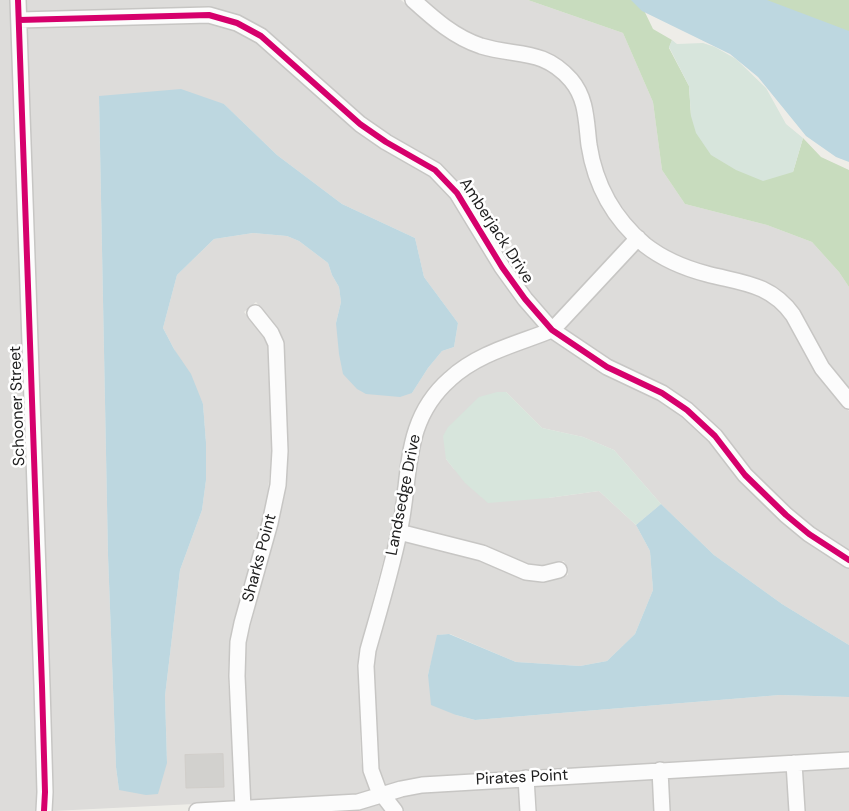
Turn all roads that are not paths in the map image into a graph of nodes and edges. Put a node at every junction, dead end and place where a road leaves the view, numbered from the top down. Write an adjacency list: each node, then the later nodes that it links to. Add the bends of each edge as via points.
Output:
1 (18, 0): 3 (street, Schooner Street)
2 (413, 0): 4 (street, via 460,38 496,50 534,55 547,60 572,81 586,112 592,158 604,193 617,215)
3 (19, 20): 6 (street, Amberjack Drive, via 195,14 224,18 250,29 360,124 443,176 502,267); 17 (street, Schooner Street)
4 (638, 238): 6 (street, Landsedge Drive); 7 (street, via 660,256 680,265 749,283 774,295 793,315 822,368)
5 (255, 313): 16 (street, Sharks Point, via 276,344 280,450 275,502 238,642 236,676)
6 (552, 330): 8 (street, Landsedge Drive, via 476,360 450,378 434,396 413,438); 9 (street, Amberjack Drive, via 601,364 662,393 687,410 715,436 745,475 786,516)
7 (849, 401)
8 (399, 532): 10 (street, via 482,553 526,572 543,574); 15 (street, Landsedge Drive, via 366,666 369,758 374,782)
9 (849, 560)
10 (559, 570)
11 (849, 760): 12 (street, Pirates Point)
12 (794, 763): 13 (street, Pirates Point); 22 (street)
13 (660, 770): 14 (street, Pirates Point); 21 (street)
14 (526, 778): 15 (street, Pirates Point, via 422,785); 20 (street)
15 (382, 796): 16 (street, Pirates Point, via 346,803); 19 (street, Landsedge Drive)
16 (243, 809): 18 (street, Pirates Point)
17 (44, 811)
18 (197, 811)
19 (394, 811)
20 (528, 811)
21 (662, 811)
22 (797, 811)

